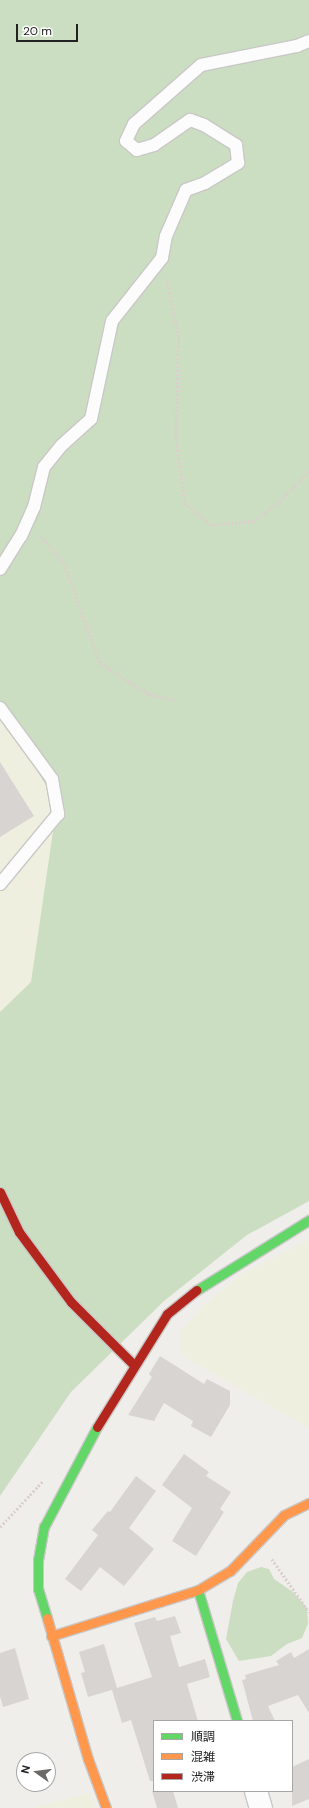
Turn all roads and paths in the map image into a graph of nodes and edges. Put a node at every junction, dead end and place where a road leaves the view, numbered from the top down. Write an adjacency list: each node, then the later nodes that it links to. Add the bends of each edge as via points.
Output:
1 (309, 41): 2 (lane, via 297,46 201,65 134,124 126,141 137,150 154,145 190,120 226,137 236,145 238,163 206,183 186,190 166,236)
2 (162, 258): 3 (path, via 179,338 176,438 185,503 211,525 254,521 284,498); 4 (lane, via 112,321 91,419 62,445 44,467)
3 (309, 471)
4 (28, 522): 5 (lane); 6 (path, via 64,563 100,663 149,694)
5 (0, 569)
6 (175, 700)
7 (0, 708): 8 (lane, via 52,779 58,814)
8 (0, 884)
9 (0, 1192): 11 (street, via 18,1232 71,1302)
10 (309, 1220): 11 (street, via 251,1254 180,1301 167,1314)
11 (133, 1364): 16 (street, via 44,1527 38,1560 38,1589)
12 (309, 1503): 13 (street, via 284,1515)
13 (259, 1542): 14 (street, via 230,1571); 15 (path)
14 (198, 1590): 16 (street); 17 (street)
15 (309, 1612)
16 (51, 1636): 19 (street)
17 (237, 1720)
18 (256, 1792): 20 (street)
19 (106, 1808)
20 (260, 1808)

